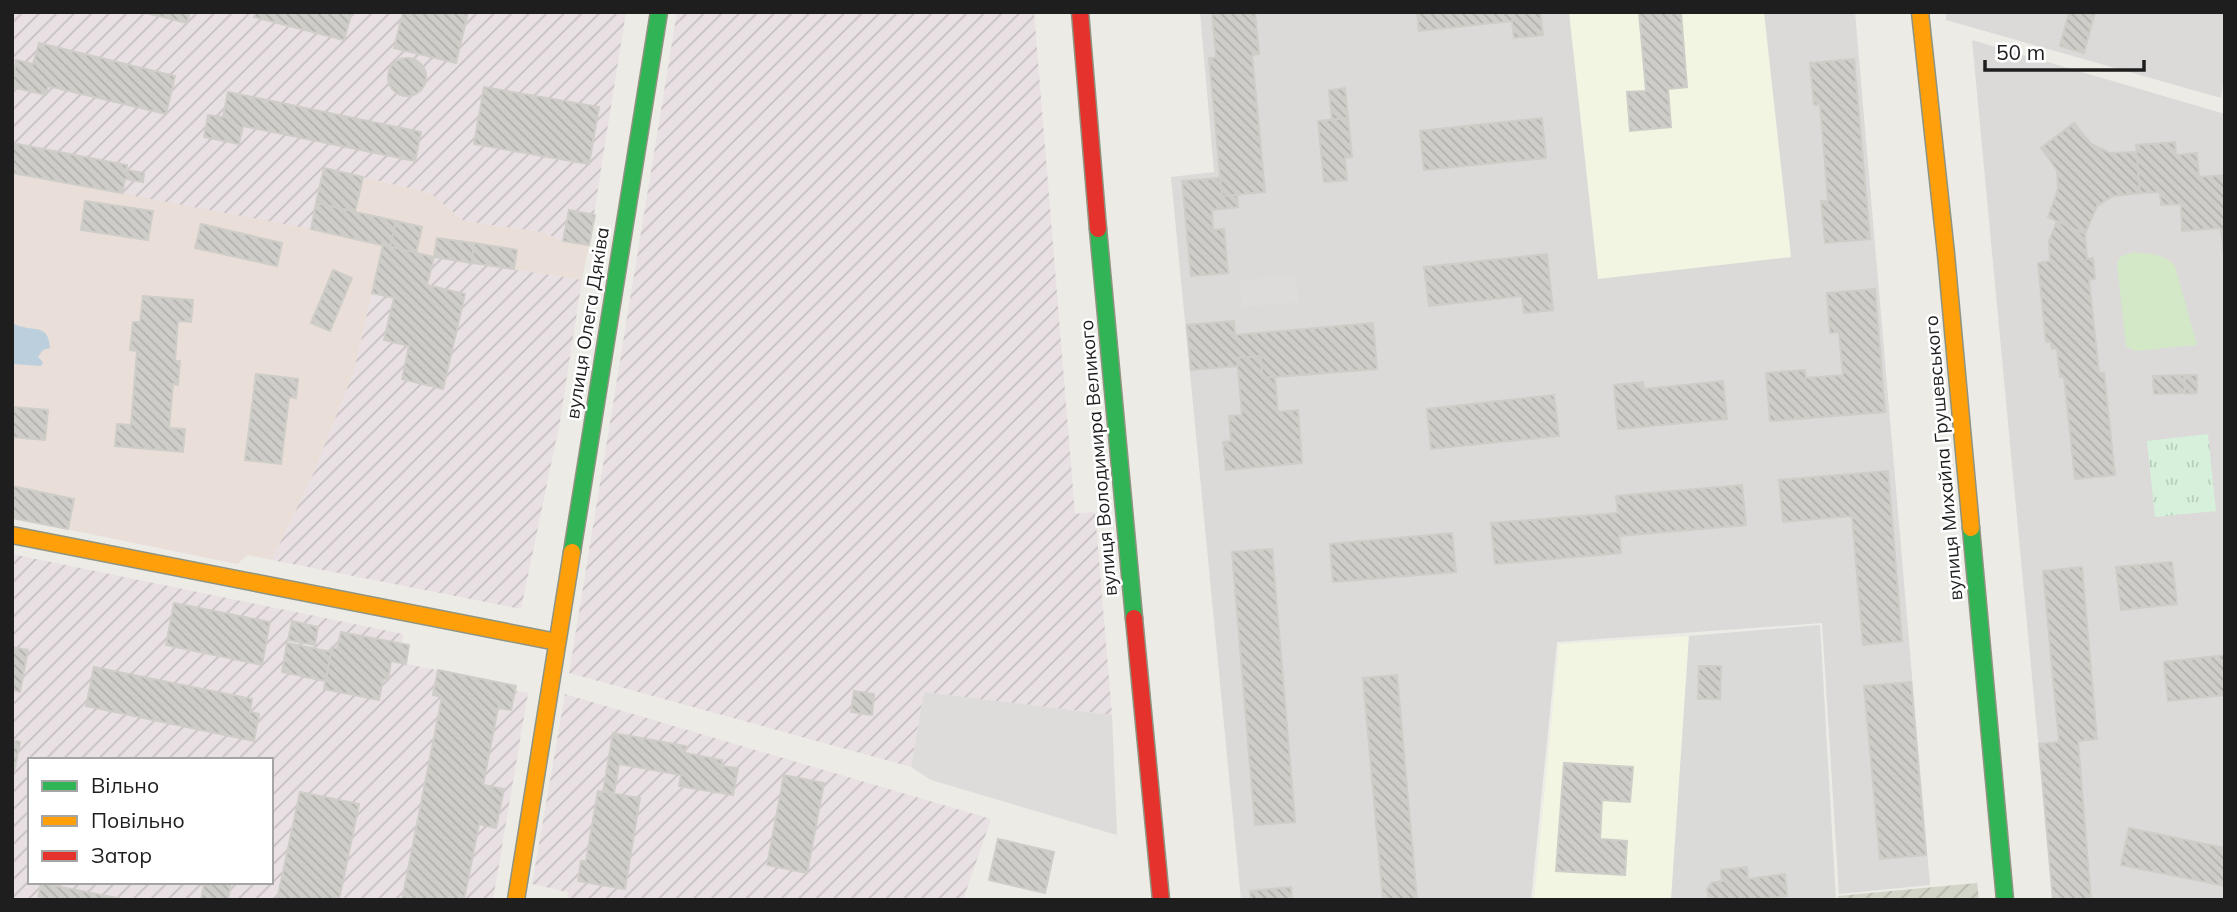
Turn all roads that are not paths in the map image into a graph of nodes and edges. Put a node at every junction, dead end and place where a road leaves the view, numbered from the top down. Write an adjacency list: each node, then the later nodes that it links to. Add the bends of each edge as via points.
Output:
1 (659, 12): 5 (street, вулиця Олега Дяківа)
2 (1080, 12): 7 (street, вулиця Володимира Великого)
3 (1920, 12): 8 (street, вулиця Михайла Грушевського)
4 (12, 535): 5 (street)
5 (556, 642): 6 (street, вулиця Олега Дяківа)
6 (516, 900)
7 (1161, 900)
8 (2005, 900)

